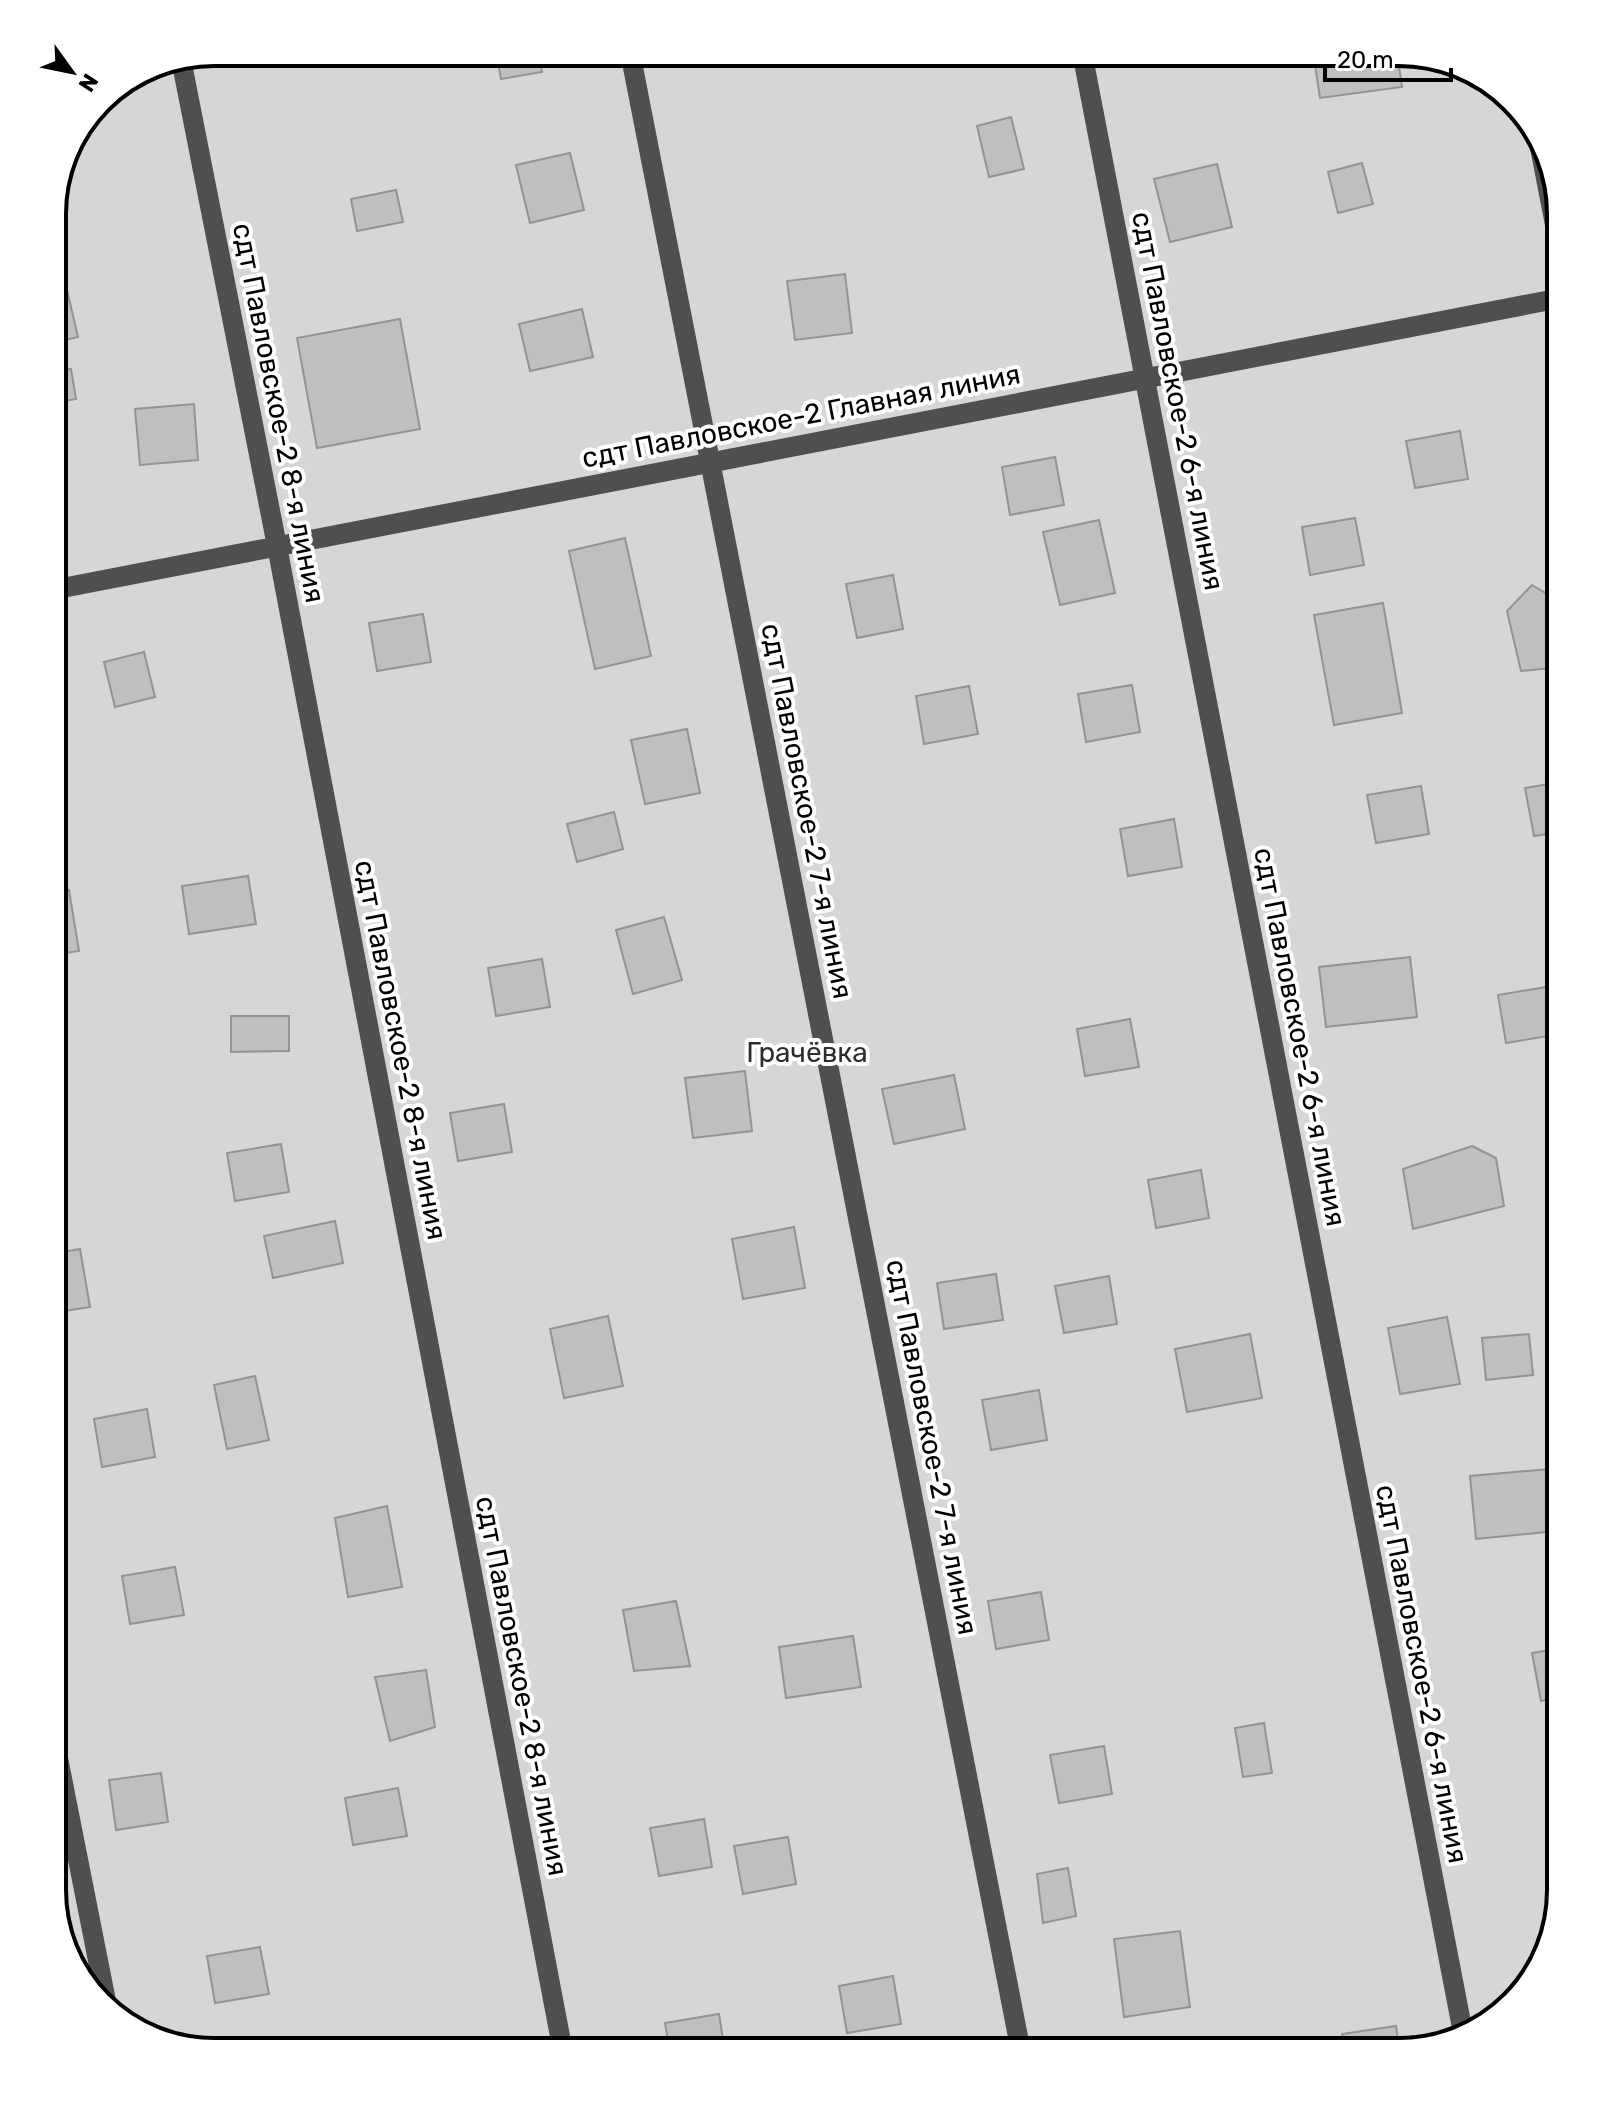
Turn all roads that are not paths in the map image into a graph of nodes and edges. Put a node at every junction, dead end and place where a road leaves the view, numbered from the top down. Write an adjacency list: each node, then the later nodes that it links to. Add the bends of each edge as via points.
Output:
1 (633, 66): 6 (street, сдт Павловское-2 7-я линия)
2 (1085, 66): 5 (street, сдт Павловское-2 6-я линия)
3 (183, 70): 7 (street, сдт Павловское-2 8-я линия)
4 (1547, 301): 5 (street, сдт Павловское-2 Главная линия)
5 (1145, 378): 6 (street, сдт Павловское-2 Главная линия); 11 (street, сдт Павловское-2 6-я линия)
6 (711, 462): 7 (street, сдт Павловское-2 Главная линия); 13 (street, сдт Павловское-2 7-я линия)
7 (277, 546): 8 (street, сдт Павловское-2 Главная линия); 12 (street, сдт Павловское-2 8-я линия)
8 (66, 587)
9 (66, 1799): 10 (street)
10 (104, 1989)
11 (1461, 2024)
12 (560, 2038)
13 (1018, 2038)

